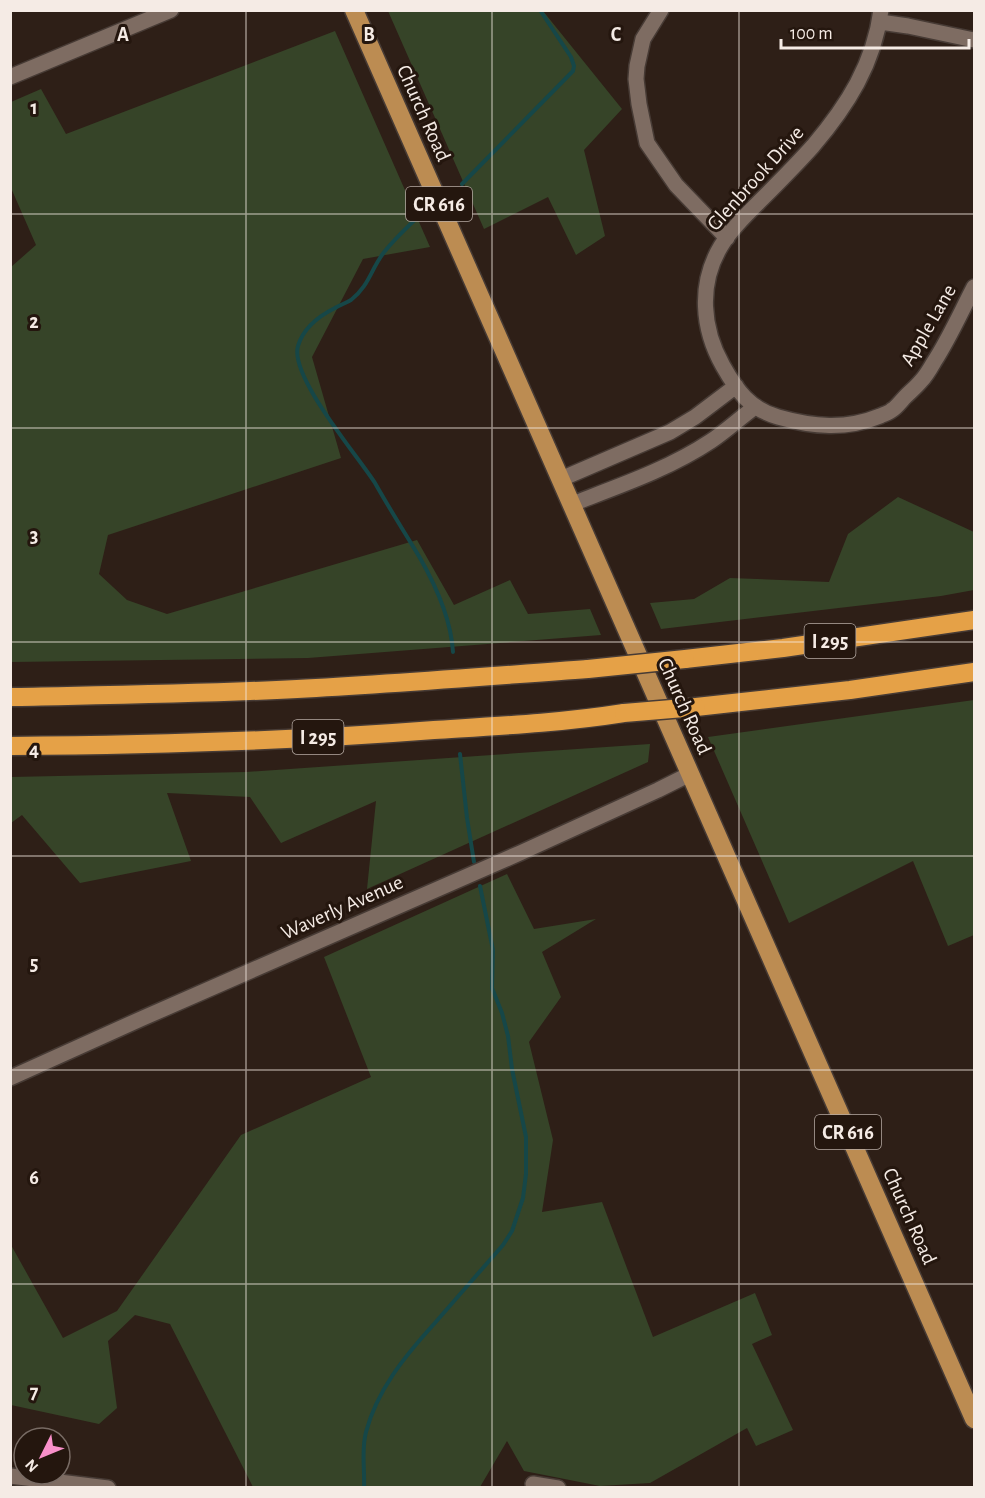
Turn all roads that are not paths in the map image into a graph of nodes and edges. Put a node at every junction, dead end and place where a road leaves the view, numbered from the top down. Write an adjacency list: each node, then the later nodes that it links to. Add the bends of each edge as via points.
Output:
1 (171, 10): 6 (street)
2 (354, 10): 11 (main road, Church Road / CR 616)
3 (661, 10): 7 (street, via 643,39 637,66 638,98 647,143 676,185)
4 (881, 16): 5 (street, via 908,26); 7 (street, Glenbrook Drive, via 866,69 842,108 801,159)
5 (975, 40)
6 (10, 77)
7 (727, 238): 9 (street, Glenbrook Drive, via 708,276 705,308 716,352)
8 (975, 287): 10 (street, Apple Lane, via 922,380 892,411 864,422 809,425)
9 (736, 386): 10 (street, Glenbrook Drive); 11 (street, via 664,435)
10 (755, 407): 12 (street, via 691,453)
11 (561, 479): 12 (main road, Church Road / CR 616)
12 (572, 504): 17 (main road, Church Road / CR 616)
13 (975, 620): 15 (highway, I 295, bridge, via 783,648 588,669 296,689)
14 (975, 672): 16 (highway, I 295, bridge, via 850,690 507,725 286,739)
15 (10, 697)
16 (10, 746)
17 (690, 774): 18 (street, Waverly Avenue); 19 (main road, Church Road / CR 616)
18 (10, 1078)
19 (975, 1419)
20 (10, 1476): 22 (street)
21 (533, 1484): 23 (street)
22 (108, 1488)
23 (558, 1488)

